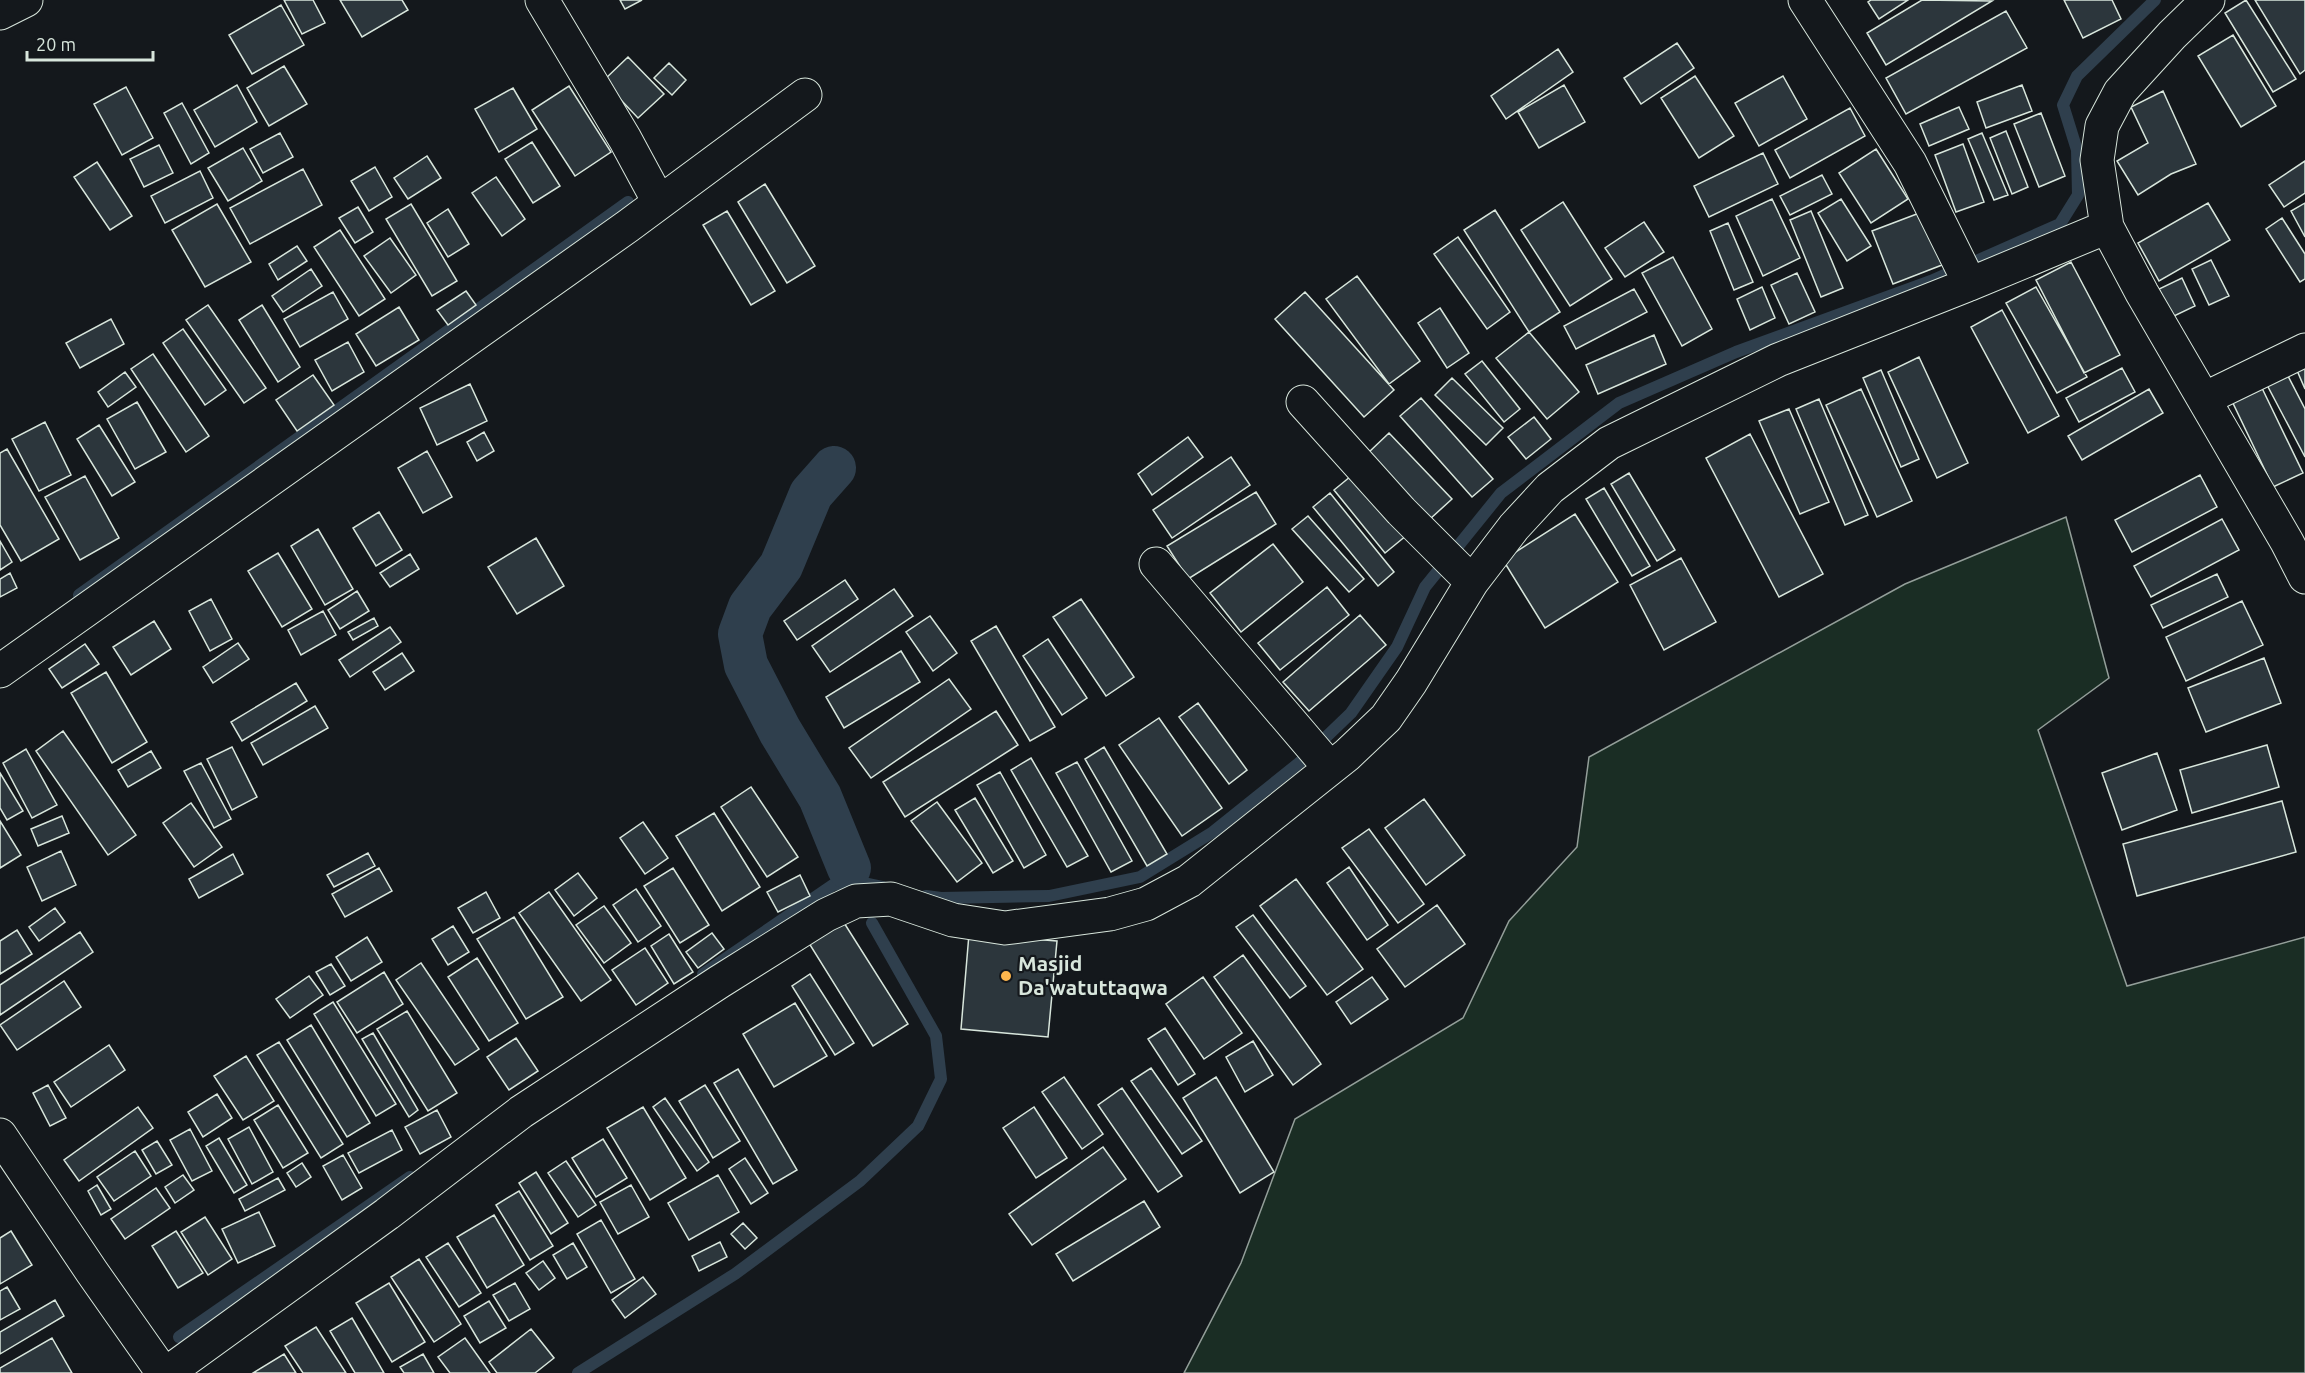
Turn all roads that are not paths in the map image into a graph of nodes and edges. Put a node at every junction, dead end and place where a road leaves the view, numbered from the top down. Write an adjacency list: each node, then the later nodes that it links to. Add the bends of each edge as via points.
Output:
1 (26, 0): 5 (street)
2 (542, 0): 7 (street)
3 (1805, 0): 9 (street, via 1910,163)
4 (2208, 0): 8 (street, via 2120,92 2102,126 2097,160)
5 (0, 13)
6 (805, 95): 7 (street)
7 (659, 202): 16 (street)
8 (2107, 227): 9 (street); 11 (street)
9 (1970, 284): 15 (street, via 1778,360 1609,443 1550,488)
10 (2305, 350): 11 (street)
11 (2204, 399): 14 (street)
12 (1303, 402): 15 (street, via 1401,511)
13 (1156, 564): 17 (street)
14 (2305, 577)
15 (1472, 582): 17 (street, via 1386,718)
16 (0, 671)
17 (1330, 768): 19 (street, via 1189,881 1146,904 1110,914 1005,928 952,920 891,899 856,901 826,915 521,1112 387,1214)
18 (0, 1135): 19 (street)
19 (165, 1373)

